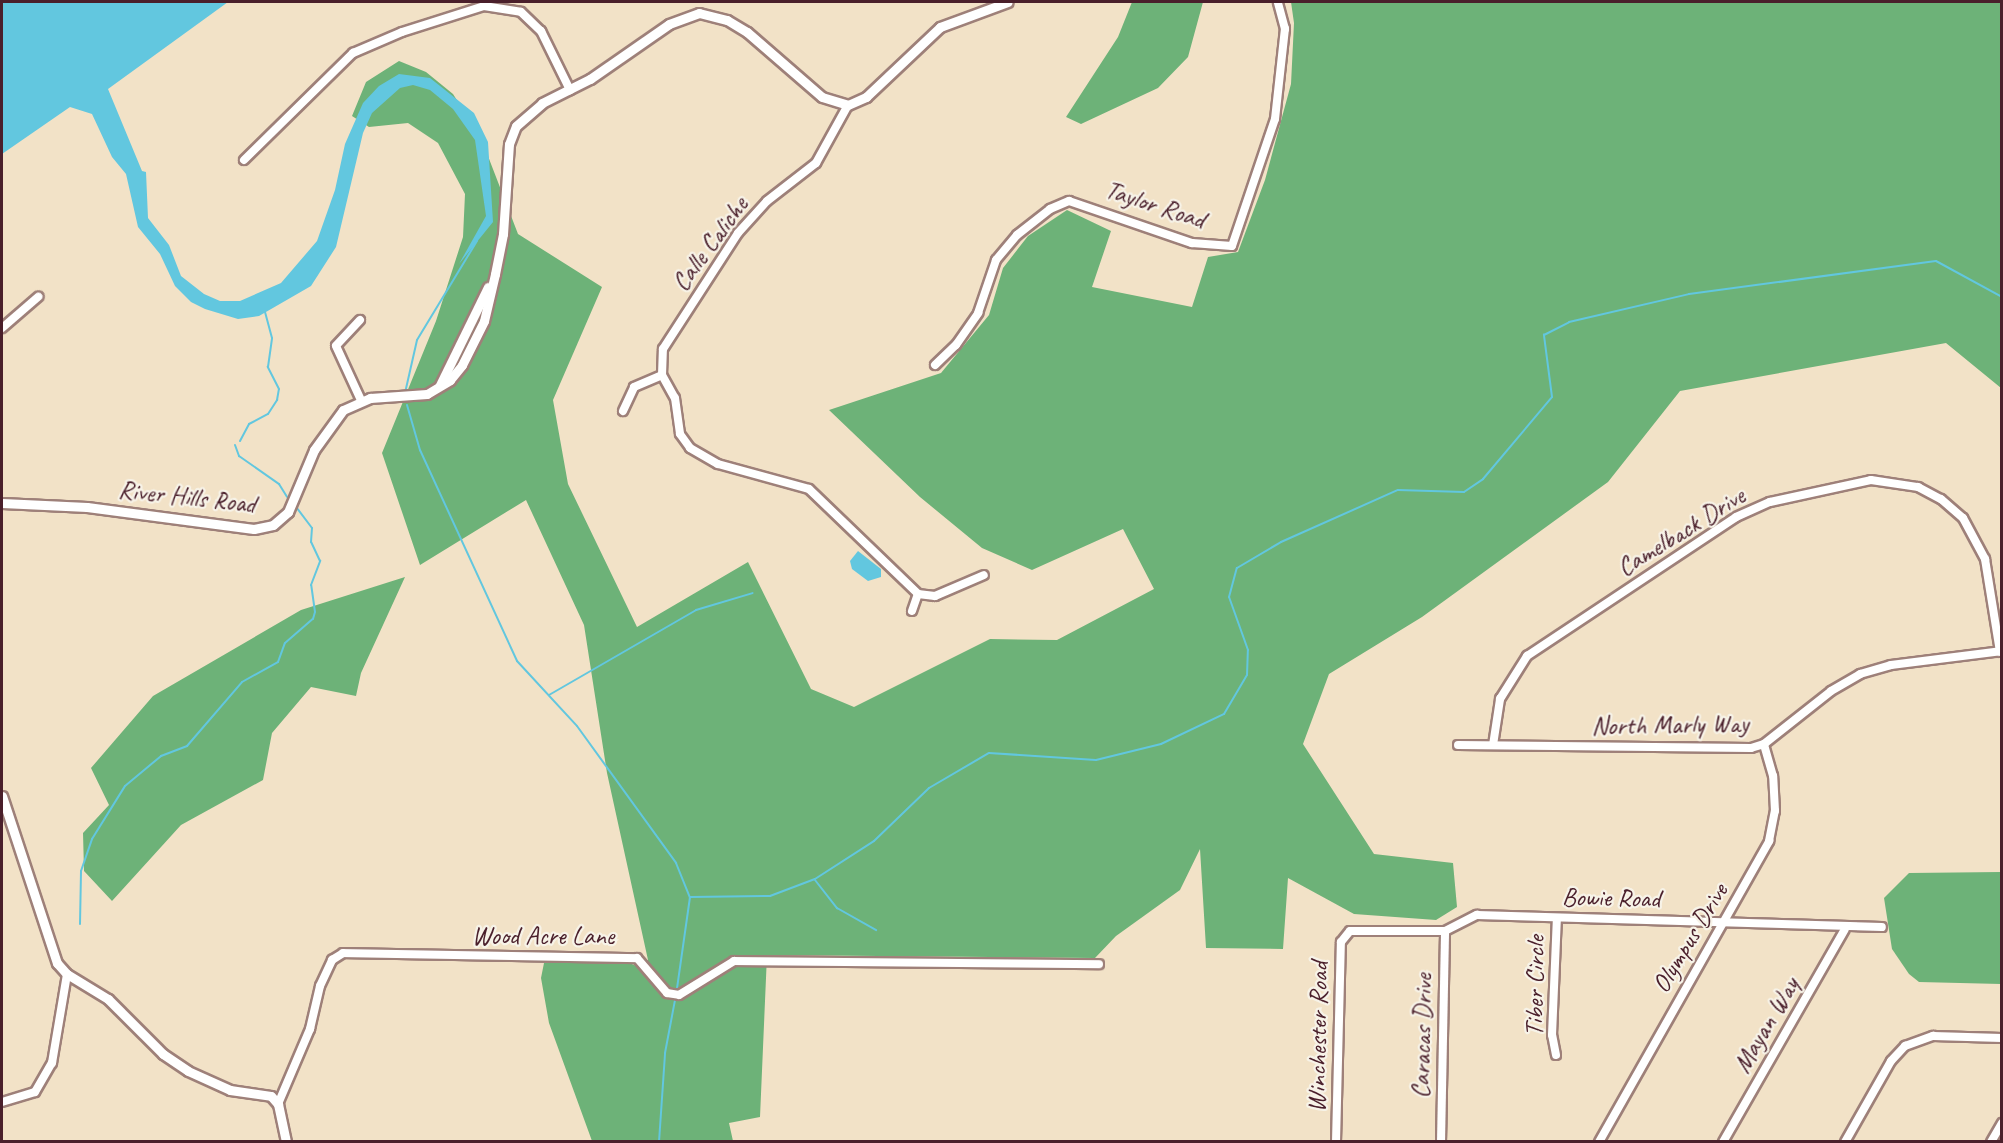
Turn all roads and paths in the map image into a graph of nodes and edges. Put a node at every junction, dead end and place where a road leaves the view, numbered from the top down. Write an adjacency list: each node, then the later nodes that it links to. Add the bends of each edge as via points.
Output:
1 (1008, 2): 4 (street, via 940,27 866,98)
2 (1278, 2): 9 (street, Taylor Road, via 1286,29 1275,119 1232,246 1192,243 1069,201 1050,209 1017,235 996,260 978,313 956,345)
3 (570, 90): 4 (street, via 669,24 699,13 727,20 747,32 822,97); 5 (street, via 542,31 521,12 484,6 402,32 353,53); 11 (street, via 528,113 516,126 509,144 503,234 495,274 439,388 412,398)
4 (848, 105): 10 (street, Calle Caliche, via 816,163 767,201 738,233 663,349)
5 (244, 160)
6 (38, 297): 8 (street)
7 (360, 320): 11 (street, via 336,346)
8 (2, 328)
9 (935, 365)
10 (662, 375): 12 (street, via 634,387); 15 (street, via 675,398 680,434 690,448 718,465 809,489)
11 (361, 400): 13 (street, River Hills Road, via 343,410 322,436 288,512 262,528 87,507)
12 (622, 411)
13 (2, 503)
14 (984, 575): 15 (street, via 935,596)
15 (918, 594): 16 (street)
16 (912, 611)
17 (2000, 651): 18 (street, North Marly Way, via 1891,665 1860,674 1831,691); 20 (street, Camelback Drive, via 1984,559 1963,518 1941,499 1918,487 1871,480 1770,502 1736,517 1527,656 1500,699)
18 (1764, 744): 20 (street, North Marly Way, via 1710,750); 23 (street, Olympus Drive, via 1773,776 1775,811 1769,841 1757,869)
19 (1458, 745): 20 (street, North Marly Way)
20 (1493, 745)
21 (2, 796): 29 (street, via 49,950)
22 (1557, 918): 23 (street, Bowie Road); 26 (street, Bowie Road, via 1477,915); 31 (street, Tiber Circle, via 1552,1035)
23 (1721, 921): 25 (street, Bowie Road); 38 (street, Olympus Drive)
24 (1882, 927): 25 (street, Bowie Road)
25 (1845, 928): 39 (street, Mayan Way)
26 (1444, 931): 27 (street, Bowie Road, via 1350,931); 37 (street, Caracas Drive)
27 (1344, 935): 36 (street, Winchester Road)
28 (1099, 964): 33 (street, Wood Acre Lane, via 734,961 679,996 667,993 637,958 343,953 332,960 320,986 310,1029)
29 (67, 974): 32 (street, via 52,1064 35,1092); 33 (street, via 108,999 163,1054 188,1071 230,1090 264,1092)
30 (2001, 1038): 40 (street, via 1933,1036 1905,1046 1891,1060)
31 (1556, 1054)
32 (2, 1102)
33 (278, 1104): 35 (street)
34 (2001, 1123): 41 (street)
35 (286, 1142)
36 (1336, 1142)
37 (1441, 1142)
38 (1599, 1142)
39 (1723, 1142)
40 (1845, 1142)
41 (1991, 1142)

